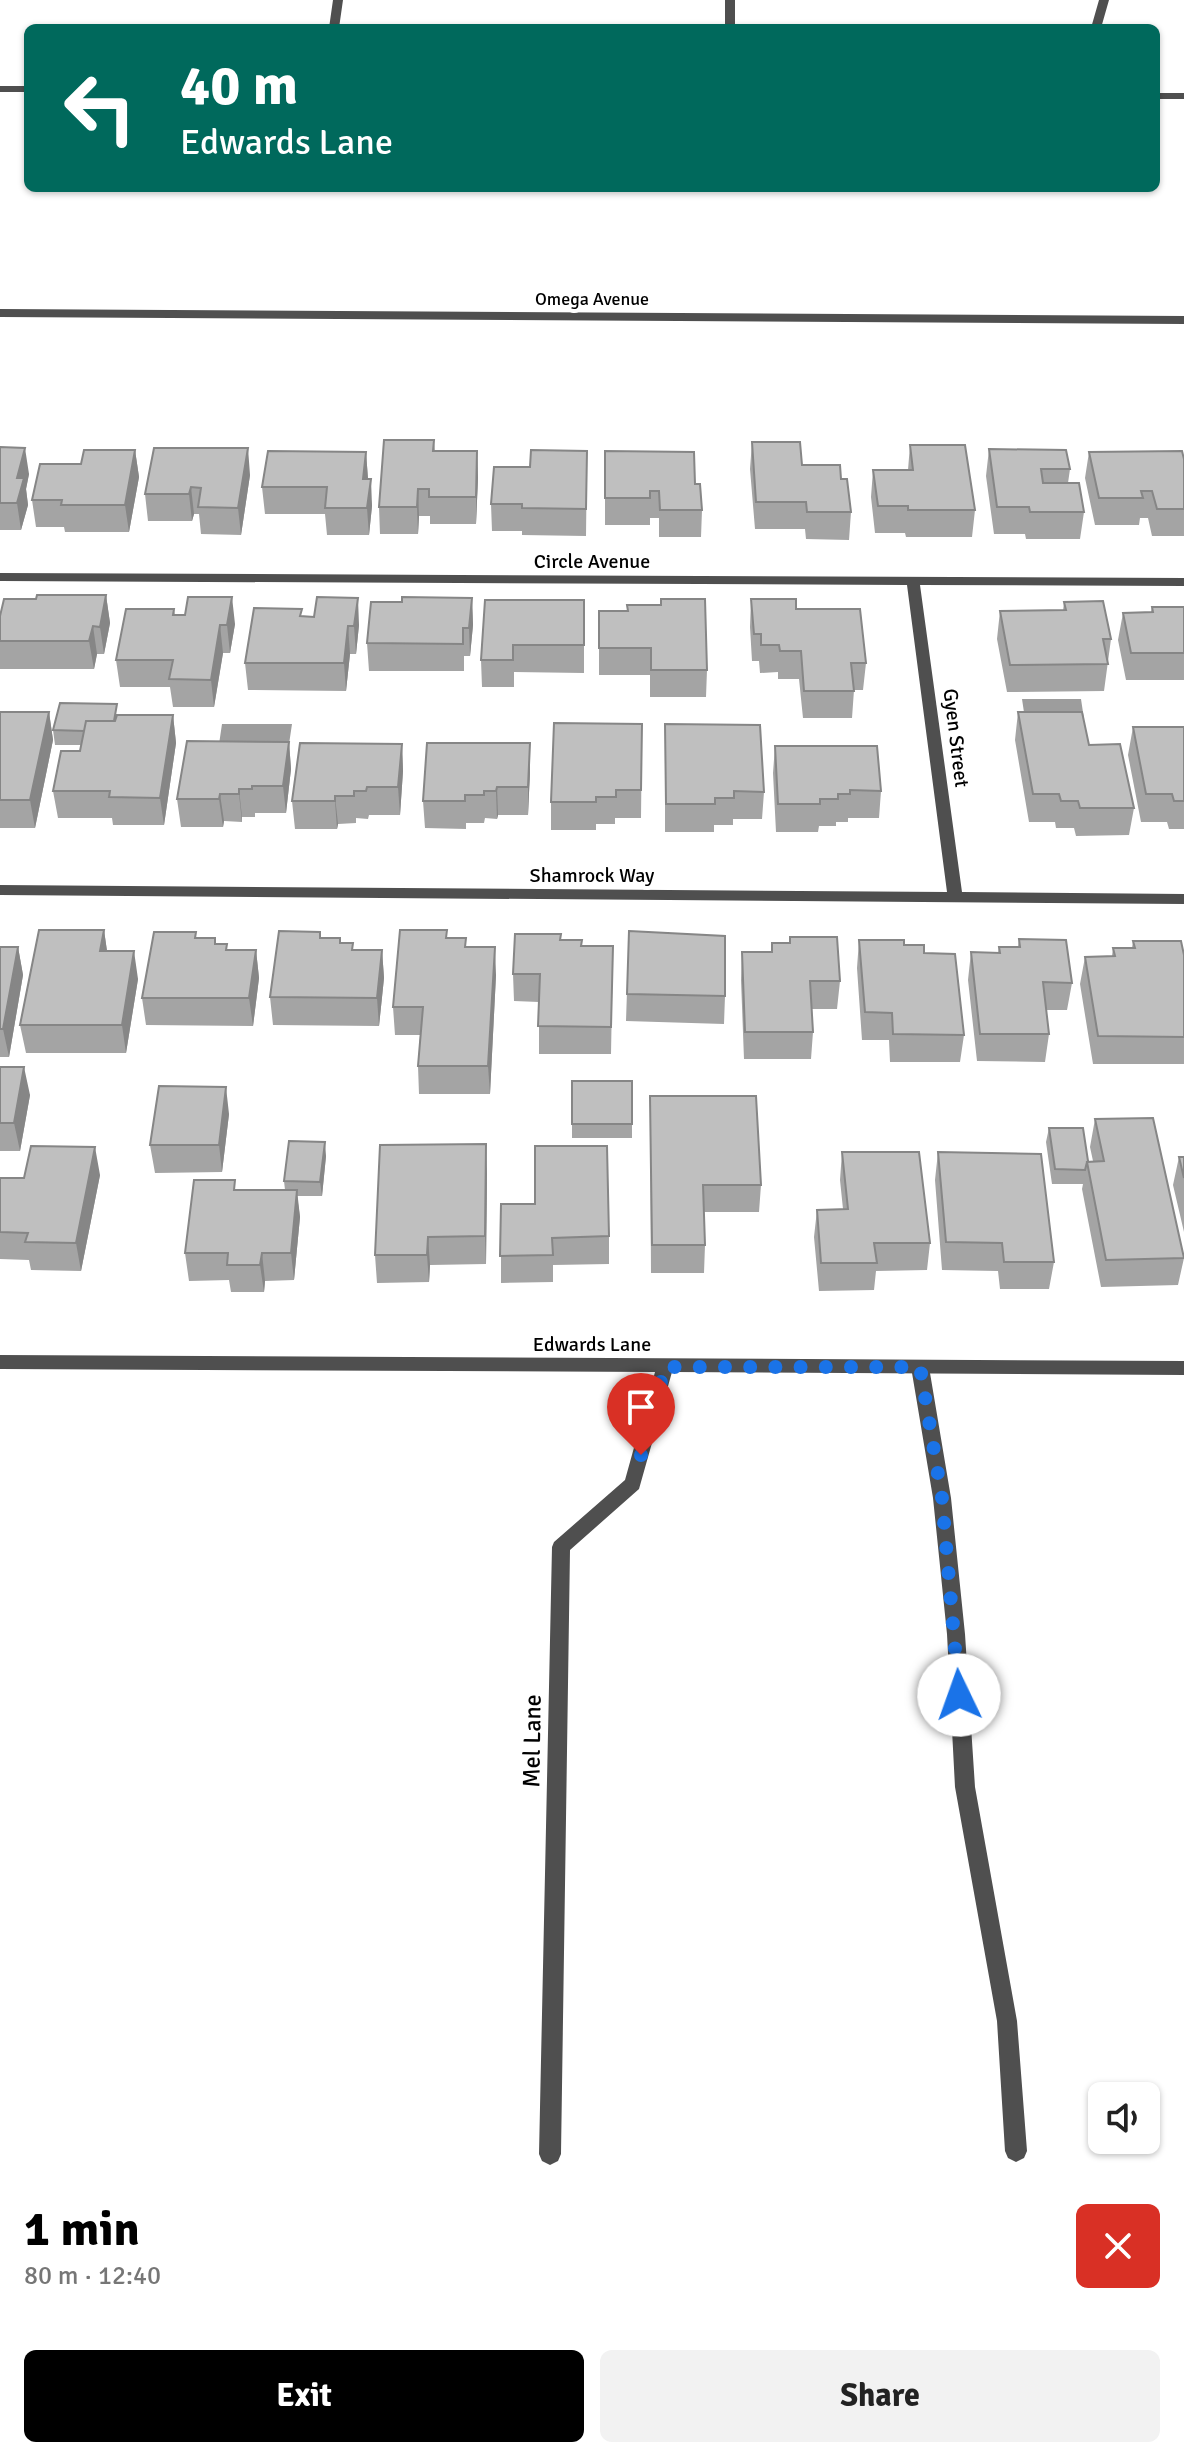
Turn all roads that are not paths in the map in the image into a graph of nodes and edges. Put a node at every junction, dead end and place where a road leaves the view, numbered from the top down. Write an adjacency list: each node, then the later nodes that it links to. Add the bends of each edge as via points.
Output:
1 (338, 0): 4 (street)
2 (730, 0): 5 (street)
3 (1104, 0): 6 (street)
4 (335, 24)
5 (730, 24)
6 (1097, 24)
7 (0, 89): 8 (street)
8 (24, 89)
9 (1160, 96): 10 (street)
10 (1184, 96)
11 (0, 313): 12 (street, Omega Avenue)
12 (1184, 320)
13 (0, 577): 15 (street, Circle Avenue)
14 (1184, 582): 15 (street, Circle Avenue)
15 (913, 583): 17 (street, Gyen Street)
16 (0, 890): 17 (street, Shamrock Way)
17 (955, 898): 18 (street, Shamrock Way)
18 (1184, 899)
19 (0, 1362): 20 (street, Edwards Lane)
20 (665, 1367): 21 (street, Edwards Lane); 24 (street, Mel Lane, via 633,1484 561,1547)
21 (920, 1367): 22 (street, Edwards Lane); 23 (street, via 942,1498 965,1787 1007,2021)
22 (1184, 1368)
23 (1016, 2151)
24 (550, 2154)

